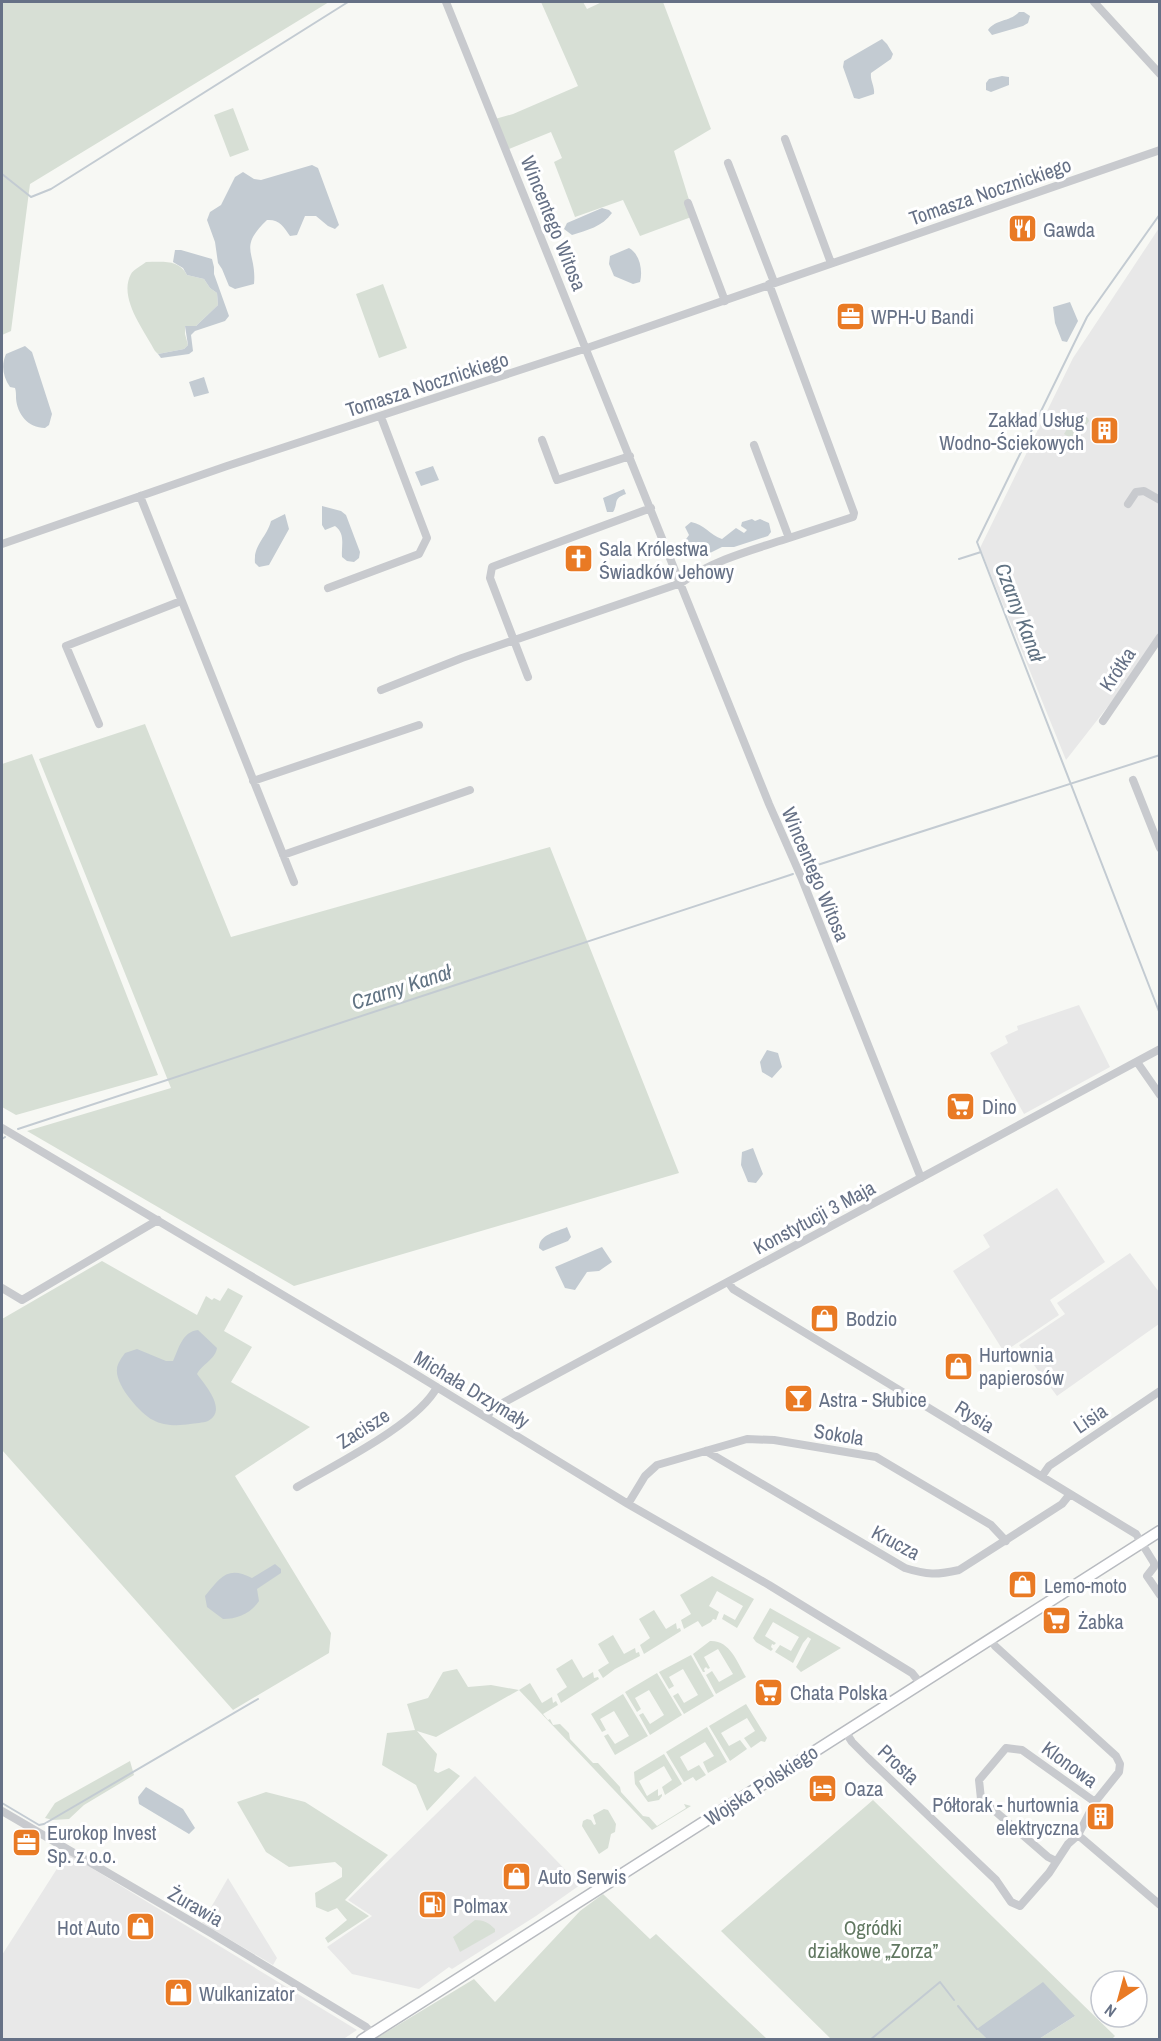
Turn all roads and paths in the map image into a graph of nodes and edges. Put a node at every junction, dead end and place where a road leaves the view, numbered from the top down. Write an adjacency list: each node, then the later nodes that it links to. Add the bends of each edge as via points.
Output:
1 (447, 2): 11 (street, Wincentego Witosa)
2 (1094, 2): 3 (street)
3 (1160, 74)
4 (785, 140): 8 (street)
5 (1160, 150): 8 (street, Tomasza Nocznickiego)
6 (728, 164): 9 (street)
7 (687, 203): 10 (street)
8 (831, 263): 9 (street, Tomasza Nocznickiego)
9 (771, 283): 10 (street, Tomasza Nocznickiego); 20 (street, via 854,513 844,521)
10 (725, 301): 11 (street, Tomasza Nocznickiego)
11 (587, 348): 12 (street, Tomasza Nocznickiego); 15 (street, Wincentego Witosa)
12 (381, 417): 16 (street, Tomasza Nocznickiego); 23 (street, via 427,538 419,554)
13 (542, 440): 15 (street, via 557,480)
14 (754, 445): 20 (street)
15 (630, 456): 19 (street, Wincentego Witosa)
16 (140, 496): 21 (street, Tomasza Nocznickiego); 24 (street)
17 (1160, 500): 18 (street, via 1144,491 1136,492)
18 (1128, 504)
19 (651, 508): 22 (street, Wincentego Witosa); 26 (street, via 492,567 490,578)
20 (789, 538): 22 (street, via 729,558)
21 (2, 544)
22 (681, 583): 26 (street); 42 (street, Wincentego Witosa)
23 (328, 588)
24 (181, 601): 30 (street, via 66,646); 33 (street)
25 (1160, 637): 29 (street, Krótka)
26 (514, 640): 27 (street); 28 (street)
27 (528, 677)
28 (381, 690)
29 (1103, 721)
30 (99, 724)
31 (419, 725): 33 (street)
32 (1133, 780): 35 (street)
33 (252, 781): 36 (street)
34 (470, 790): 36 (street)
35 (1160, 848)
36 (283, 855): 37 (street)
37 (294, 882)
38 (1160, 1049): 39 (street, Konstytucji 3 Maja)
39 (1137, 1062): 40 (street); 42 (street, Konstytucji 3 Maja)
40 (1160, 1095)
41 (2, 1128): 43 (street, Michała Drzymały)
42 (921, 1178): 44 (street, Konstytucji 3 Maja)
43 (158, 1220): 45 (street, via 22,1300); 46 (street, Michała Drzymały)
44 (728, 1282): 48 (street, Konstytucji 3 Maja, via 499,1405); 50 (street, Rysia, via 733,1289)
45 (2, 1288)
46 (437, 1386): 48 (street, Michała Drzymały); 51 (street, Zacisze, via 432,1397 399,1427)
47 (1160, 1391): 50 (street, Lisia, via 1049,1466)
48 (487, 1417): 53 (street, Michała Drzymały)
49 (706, 1450): 53 (street, Sokola, via 657,1466 645,1476); 55 (street, Sokola, via 747,1439 774,1440 876,1457 991,1525); 55 (street, Krucza, via 905,1568 926,1575 959,1570)
50 (1042, 1476): 52 (street, Rysia)
51 (297, 1487)
52 (1070, 1494): 55 (street, Krucza, via 1062,1504); 56 (street, Rysia, via 1128,1528)
53 (628, 1504): 59 (street, Michała Drzymały, via 900,1665)
54 (1160, 1531): 56 (main road, Wojska Polskiego)
55 (1006, 1541)
56 (1142, 1542): 57 (street, via 1154,1563 1147,1576); 58 (main road, Wojska Polskiego)
57 (1160, 1595)
58 (990, 1639): 59 (main road, Wojska Polskiego); 61 (street, Klonowa, via 1116,1756 1119,1772)
59 (920, 1683): 60 (main road, Wojska Polskiego)
60 (845, 1731): 64 (street, Prosta, via 868,1758 996,1880 1011,1902 1020,1906); 66 (main road, Wojska Polskiego)
61 (1095, 1802): 63 (street, Klonowa); 64 (street, Klonowa, via 1022,1750 1006,1748 979,1780 981,1799)
62 (2, 1811): 66 (street, Żurawia)
63 (1078, 1835): 64 (street, Prosta); 65 (street)
64 (1056, 1861)
65 (1160, 1905)
66 (372, 2033): 67 (main road, Wojska Polskiego)
67 (362, 2040)

